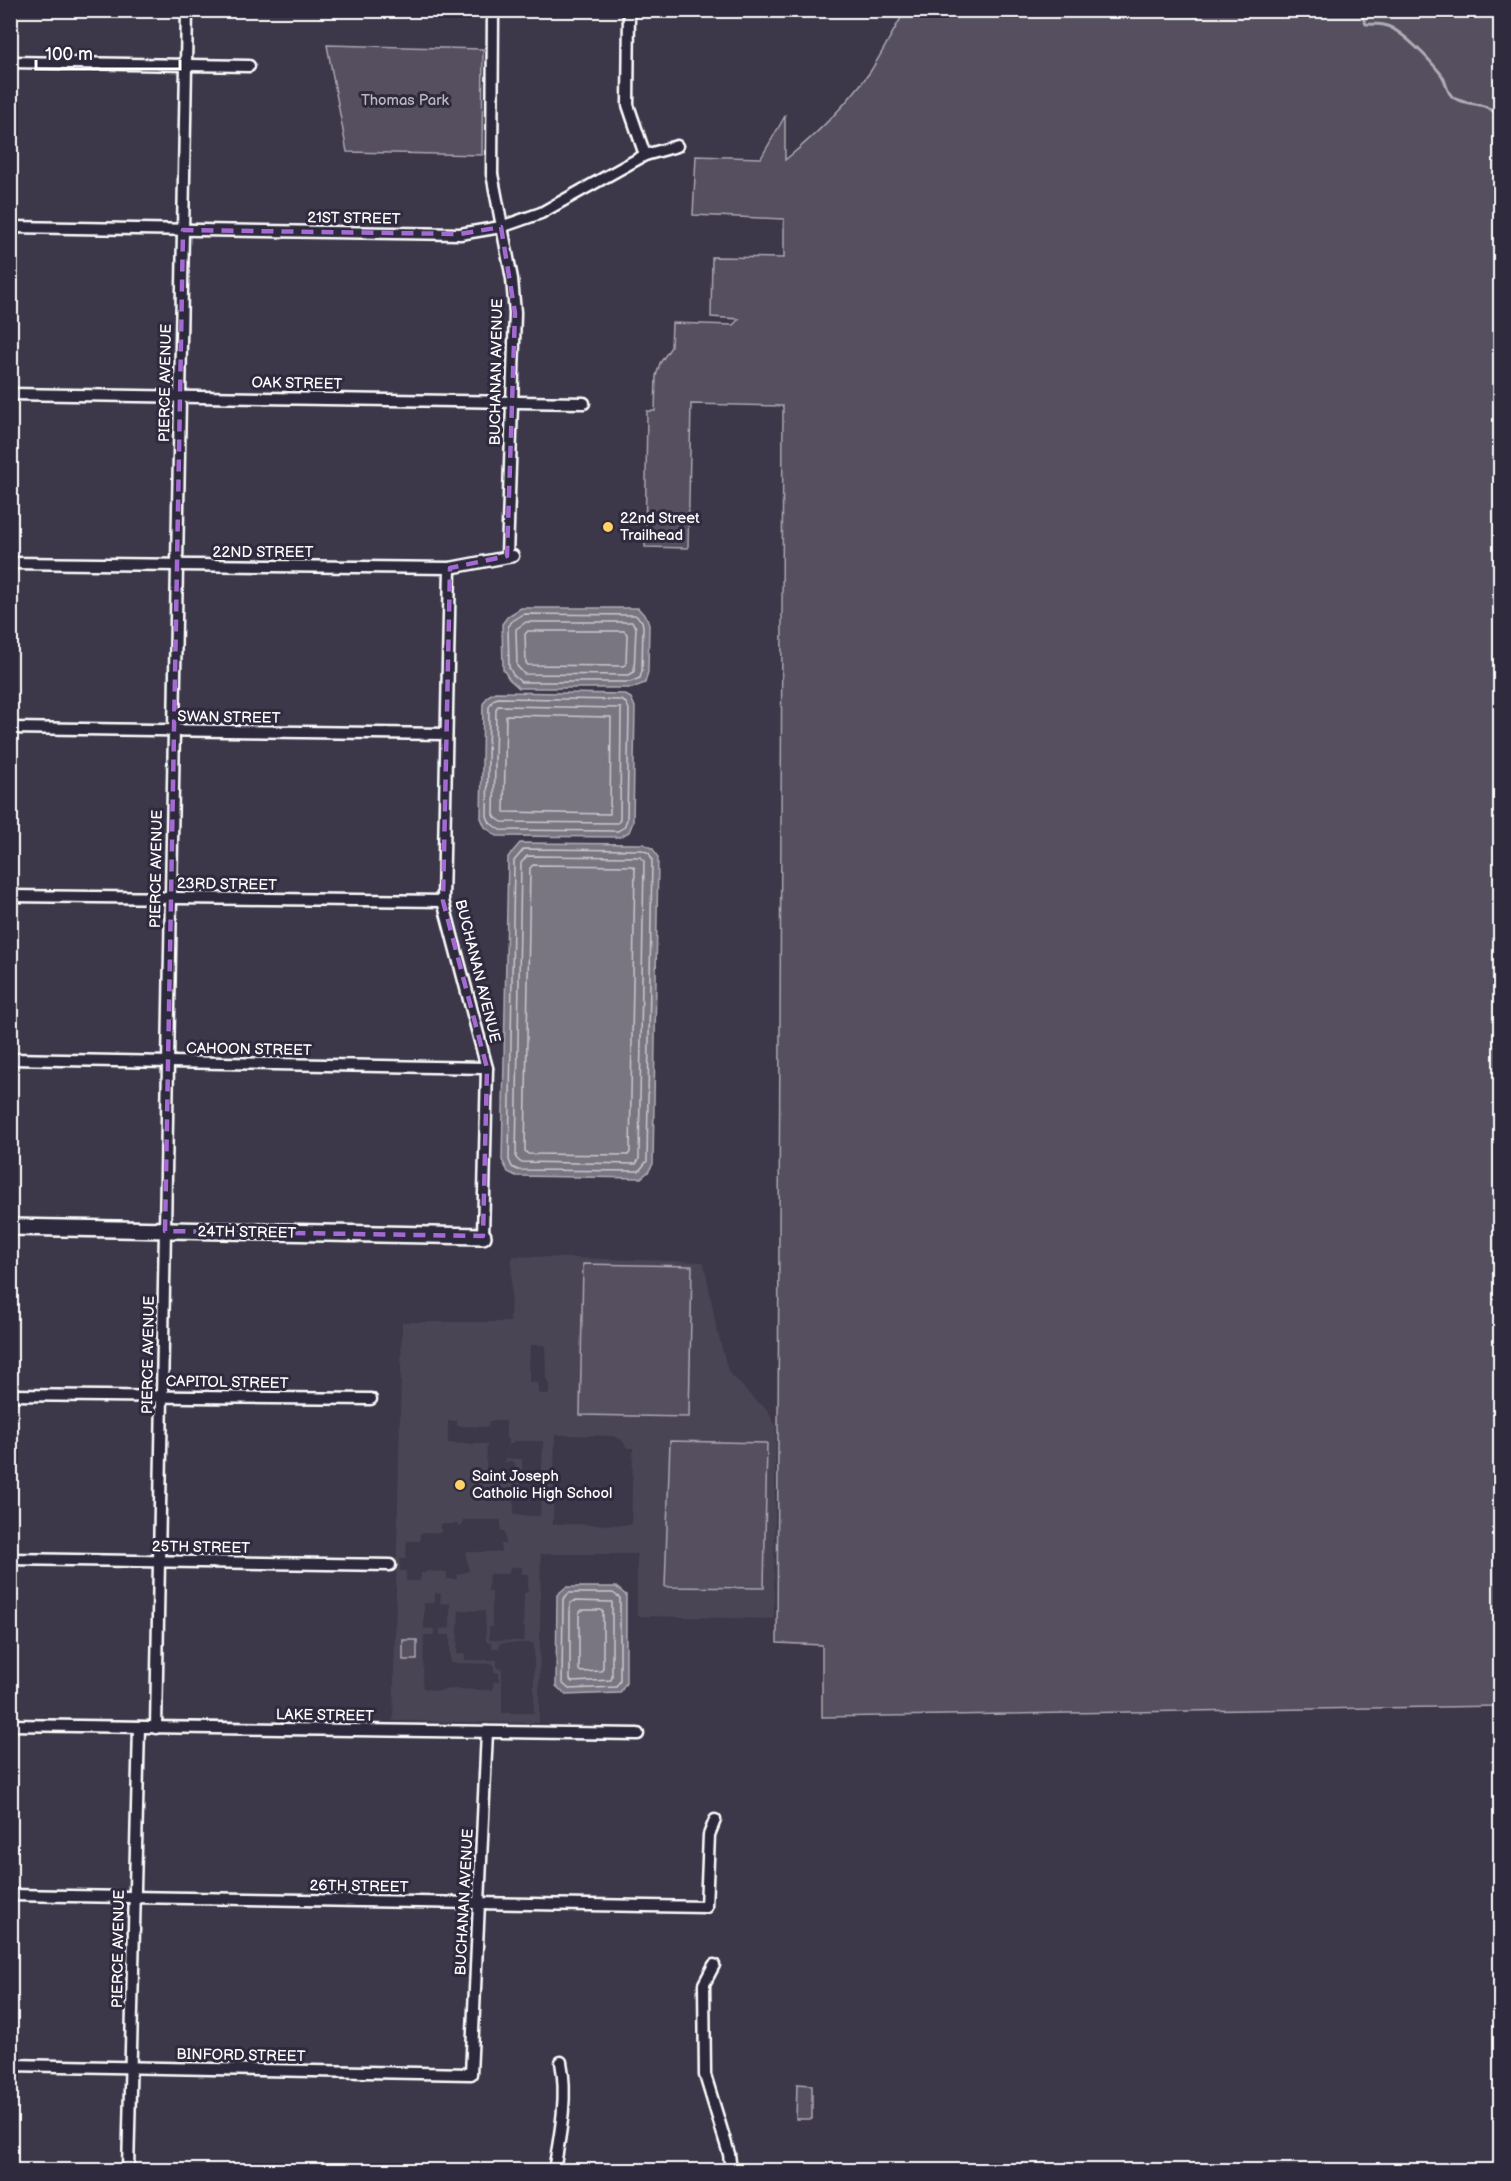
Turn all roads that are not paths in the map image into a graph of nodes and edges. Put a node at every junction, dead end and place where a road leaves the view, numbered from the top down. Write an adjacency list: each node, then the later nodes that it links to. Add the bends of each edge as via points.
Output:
1 (187, 10): 5 (street, PIERCE AVENUE)
2 (493, 10): 10 (street, BUCHANAN AVENUE, via 492,174)
3 (630, 10): 8 (street, via 628,105)
4 (10, 62): 5 (street)
5 (186, 65): 6 (street); 11 (street, PIERCE AVENUE)
6 (249, 66)
7 (677, 146): 8 (street, 21ST STREET)
8 (645, 155): 10 (street, 21ST STREET, via 541,213)
9 (10, 227): 11 (street, 21ST STREET)
10 (501, 227): 11 (street, 21ST STREET, via 460,234); 14 (street, BUCHANAN AVENUE, via 515,313)
11 (183, 230): 13 (street, PIERCE AVENUE)
12 (10, 394): 13 (street, OAK STREET)
13 (180, 396): 14 (street, OAK STREET); 18 (street, PIERCE AVENUE)
14 (512, 402): 15 (street, OAK STREET); 16 (street, BUCHANAN AVENUE)
15 (584, 403)
16 (510, 556): 19 (street, 22ND STREET)
17 (10, 563): 18 (street, 22ND STREET)
18 (177, 566): 19 (street, 22ND STREET); 21 (street, PIERCE AVENUE)
19 (450, 568): 22 (street, BUCHANAN AVENUE)
20 (10, 728): 21 (street, SWAN STREET)
21 (174, 731): 22 (street, SWAN STREET); 24 (street, PIERCE AVENUE)
22 (446, 734): 25 (street, BUCHANAN AVENUE)
23 (10, 896): 24 (street, 23RD STREET)
24 (171, 899): 25 (street, 23RD STREET); 27 (street, PIERCE AVENUE)
25 (443, 901): 28 (street, BUCHANAN AVENUE)
26 (10, 1059): 27 (street, CAHOON STREET)
27 (168, 1062): 28 (street, CAHOON STREET); 30 (street, PIERCE AVENUE)
28 (487, 1068): 31 (street, BUCHANAN AVENUE)
29 (10, 1227): 30 (street, 24TH STREET)
30 (165, 1231): 31 (street, 24TH STREET); 33 (street, PIERCE AVENUE)
31 (483, 1236)
32 (10, 1395): 33 (street, CAPITOL STREET)
33 (162, 1396): 34 (street, CAPITOL STREET); 36 (street, PIERCE AVENUE)
34 (371, 1399)
35 (10, 1559): 36 (street, 25TH STREET)
36 (159, 1561): 37 (street, 25TH STREET); 40 (street, PIERCE AVENUE)
37 (390, 1565)
38 (10, 1725): 39 (street, LAKE STREET)
39 (139, 1727): 40 (street, LAKE STREET); 45 (street, PIERCE AVENUE)
40 (156, 1728): 41 (street, LAKE STREET)
41 (487, 1732): 42 (street, LAKE STREET); 46 (street, BUCHANAN AVENUE)
42 (638, 1734)
43 (715, 1820): 46 (street, 26TH STREET, via 709,1835 706,1907)
44 (10, 1895): 45 (street, 26TH STREET)
45 (135, 1897): 46 (street, 26TH STREET); 50 (street, PIERCE AVENUE)
46 (479, 1903): 51 (street, BUCHANAN AVENUE)
47 (714, 1965): 54 (street, via 704,1984 705,2075)
48 (561, 2062): 53 (street, via 564,2078)
49 (10, 2065): 50 (street, BINFORD STREET)
50 (130, 2068): 51 (street, BINFORD STREET); 52 (street, PIERCE AVENUE)
51 (471, 2074)
52 (128, 2170)
53 (554, 2170)
54 (731, 2170)

